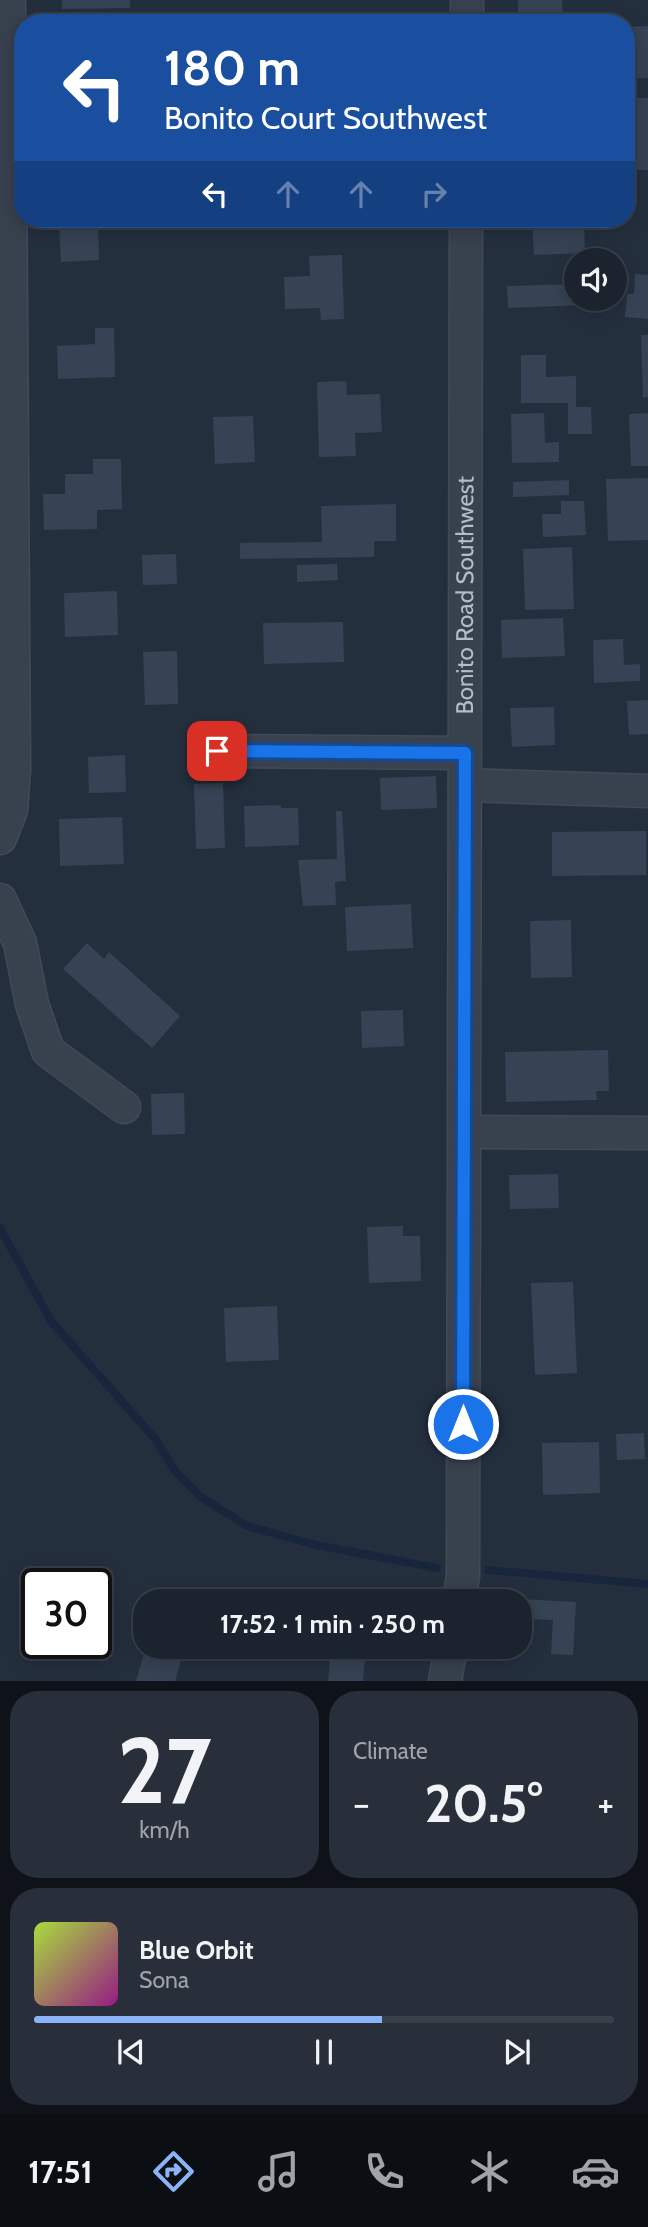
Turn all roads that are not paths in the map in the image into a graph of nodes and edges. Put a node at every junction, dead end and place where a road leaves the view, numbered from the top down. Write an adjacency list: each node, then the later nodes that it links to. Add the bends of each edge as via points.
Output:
1 (9, 0): 7 (street, via 14,769 11,810)
2 (467, 228): 4 (street, Bonito Road Southwest)
3 (217, 751): 4 (street)
4 (465, 753): 5 (street, Bonito Road Southwest)
5 (465, 785): 6 (street); 10 (street, Bonito Road Southwest)
6 (648, 790)
7 (0, 838)
8 (0, 900): 9 (street, via 20,943 32,1004 48,1051)
9 (124, 1107)
10 (465, 1132): 11 (street); 12 (street, Bonito Road Southwest)
11 (648, 1133)
12 (461, 1589)
13 (449, 1659): 14 (street)
14 (445, 1681)

